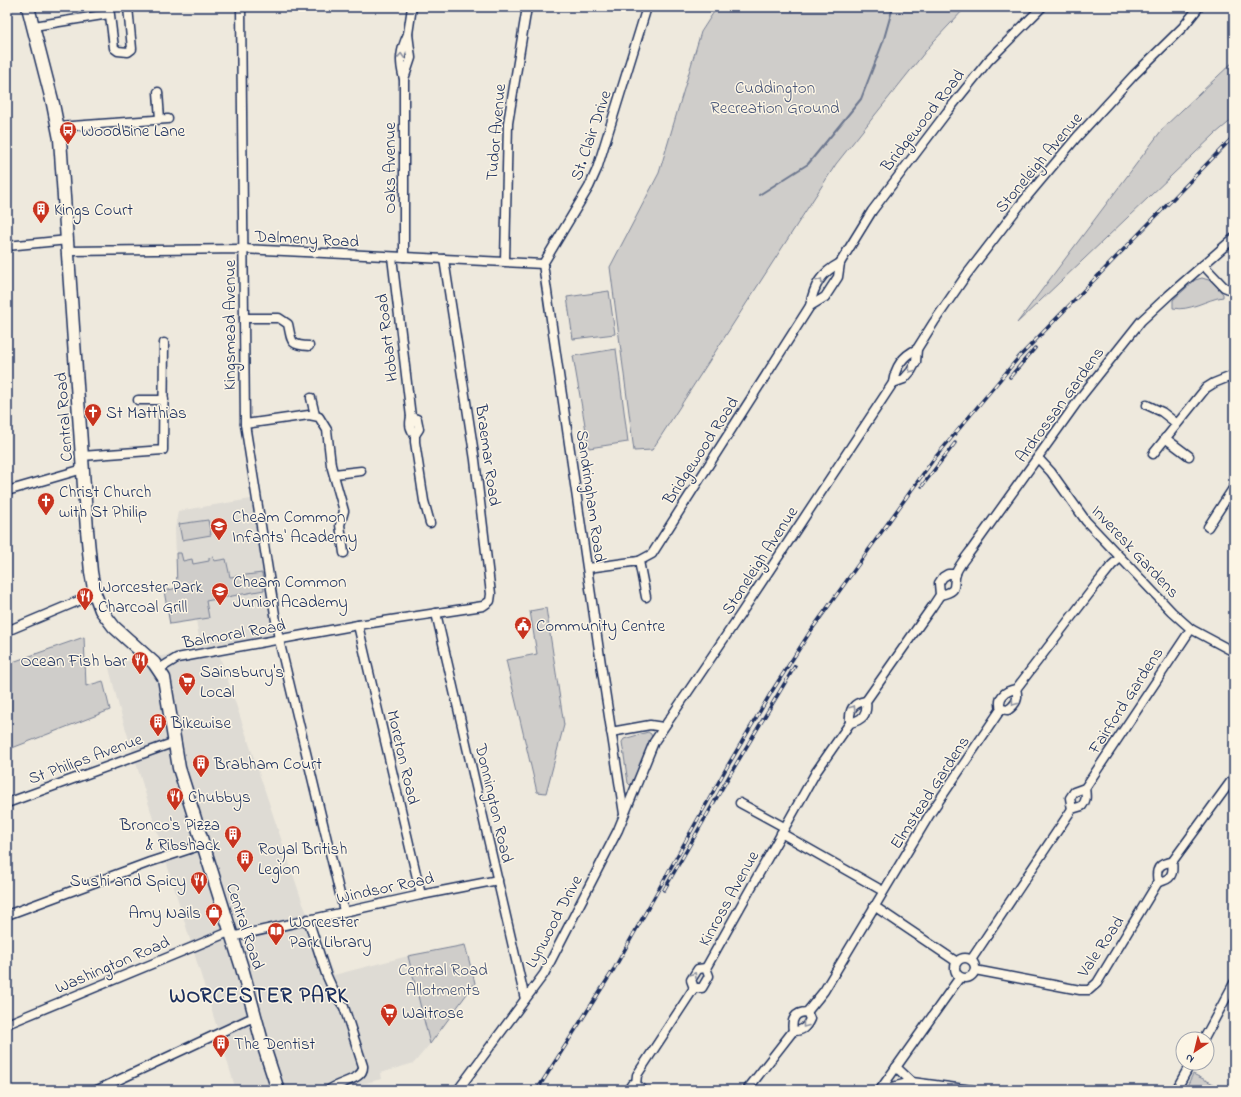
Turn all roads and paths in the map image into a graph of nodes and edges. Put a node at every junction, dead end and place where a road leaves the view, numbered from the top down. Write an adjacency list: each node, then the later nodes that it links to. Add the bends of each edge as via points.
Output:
1 (28, 7): 10 (main road, Central Road)
2 (128, 7): 9 (street, via 132,49 128,52 114,48)
3 (241, 7): 16 (street, Kingsmead Avenue)
4 (412, 7): 18 (street, Oaks Avenue, via 408,34 400,56 404,79)
5 (527, 7): 20 (street, Tudor Avenue, via 508,123)
6 (647, 7): 22 (street, St. Clair Drive, via 590,187)
7 (1042, 7): 21 (street, Bridgewood Road, via 968,84 872,211)
8 (1199, 7): 29 (street, Stoneleigh Avenue, via 1183,28 1134,75 1077,137 1020,205 967,274)
9 (109, 10): 10 (street)
10 (34, 26): 12 (main road, Central Road)
11 (158, 92): 12 (street, via 164,119)
12 (58, 127): 15 (main road, Central Road)
13 (1234, 238): 23 (street, Ardrossan Gardens)
14 (7, 246): 15 (street, Dalmeny Road)
15 (68, 246): 16 (street, Dalmeny Road); 41 (main road, Central Road)
16 (244, 249): 17 (street, Dalmeny Road); 26 (street, Kingsmead Avenue)
17 (392, 257): 18 (street, Dalmeny Road); 49 (street, Hobart Road, via 411,417 409,423 410,430 415,435 424,501)
18 (404, 257): 19 (street, Dalmeny Road)
19 (444, 259): 20 (street, Dalmeny Road); 59 (street, Braemar Road, via 475,460 491,594 490,600 483,606)
20 (505, 261): 22 (street, Dalmeny Road)
21 (840, 263): 25 (street, Bridgewood Road, via 838,277 825,297); 25 (street, Bridgewood Road, one-way to 21, via 813,290 826,270)
22 (543, 264): 54 (street, Sandringham Road)
23 (1203, 265): 24 (street, via 1224,287); 43 (street, Ardrossan Gardens, via 1141,321 1083,394)
24 (1234, 291)
25 (810, 306): 53 (street, Bridgewood Road, via 652,554)
26 (244, 318): 28 (street, via 282,319 288,324 292,341); 38 (street, Kingsmead Avenue)
27 (164, 343): 34 (street)
28 (309, 346)
29 (917, 349): 31 (street, Stoneleigh Avenue, via 907,354 900,362 895,372); 31 (street, Stoneleigh Avenue, one-way to 31, via 912,371)
30 (1234, 375): 37 (street, via 1214,382 1206,388)
31 (894, 384): 70 (street, Stoneleigh Avenue)
32 (311, 398): 36 (street)
33 (138, 400): 34 (street)
34 (164, 400): 41 (street, via 164,450)
35 (1146, 405): 37 (street, via 1162,412)
36 (315, 415): 38 (street); 46 (street, via 322,420 327,430)
37 (1176, 423): 39 (street)
38 (245, 424): 63 (street, Kingsmead Avenue)
39 (1166, 438): 40 (street); 42 (street)
40 (1153, 454)
41 (82, 456): 44 (main road, Central Road)
42 (1189, 456)
43 (1038, 458): 52 (street, Inveresk Gardens, via 1086,521); 55 (street, Ardrossan Gardens)
44 (83, 469): 48 (street); 56 (main road, Central Road, via 86,530)
45 (361, 471): 46 (street)
46 (334, 474): 51 (street, via 348,510 340,525)
47 (1234, 487): 50 (street)
48 (7, 490)
49 (430, 523)
50 (1208, 527)
51 (344, 553)
52 (1120, 558): 61 (street, Inveresk Gardens); 66 (street, Elmstead Gardens, via 1092,590)
53 (639, 561): 54 (street, Bridgewood Road); 58 (street, via 647,577)
54 (588, 568): 71 (street, Sandringham Road)
55 (956, 574): 57 (street, Ardrossan Gardens, via 956,585 952,591); 57 (street, Ardrossan Gardens, via 943,577 939,583)
56 (95, 594): 62 (street); 65 (main road, Central Road, via 101,610 114,627)
57 (940, 595): 67 (street, Ardrossan Gardens)
58 (646, 597)
59 (436, 613): 60 (street, Balmoral Road); 84 (street, Donnington Road)
60 (358, 625): 63 (street, Balmoral Road); 87 (street, Moreton Road)
61 (1190, 629): 64 (street, Inveresk Gardens); 75 (street, Fairford Gardens)
62 (7, 631)
63 (279, 640): 65 (street, Balmoral Road, via 178,658); 89 (street, Kingsmead Avenue)
64 (1232, 648)
65 (159, 669): 72 (main road, Central Road, via 166,685)
66 (1016, 689): 68 (street, Elmstead Gardens, via 1005,692 1000,699); 68 (street, Elmstead Gardens, one-way to 68, via 1017,701 1008,710)
67 (866, 701): 69 (street, Ardrossan Gardens, via 865,715); 69 (street, Ardrossan Gardens, one-way to 67, via 849,714 852,707 857,702)
68 (1001, 710): 86 (street, Elmstead Gardens, via 930,814)
69 (850, 723): 80 (street, Ardrossan Gardens, via 816,772)
70 (663, 727): 71 (street, via 650,725); 73 (street, Stoneleigh Avenue)
71 (611, 732): 79 (street, Sandringham Road)
72 (175, 742): 76 (street, St Philips Avenue); 82 (main road, Central Road, via 184,787)
73 (649, 752): 79 (street, Lynwood Drive)
74 (1234, 777): 83 (street, Vale Road)
75 (1085, 788): 78 (street, Fairford Gardens, via 1085,802 1082,806); 78 (street, Fairford Gardens, via 1074,792 1070,798)
76 (7, 803)
77 (740, 803): 80 (street)
78 (1072, 809): 93 (street, Fairford Gardens)
79 (624, 815): 100 (street, Lynwood Drive, via 544,974)
80 (783, 830): 81 (street, Ardrossan Gardens); 86 (street)
81 (776, 842): 95 (street, Kinross Avenue)
82 (202, 845): 90 (street); 92 (main road, Central Road)
83 (1172, 862): 85 (street, Vale Road, via 1174,870 1171,877); 85 (street, Vale Road, via 1158,867)
84 (498, 880): 87 (street, Windsor Road); 100 (street, Donnington Road)
85 (1158, 882): 96 (street, Vale Road, via 1097,983 1089,990)
86 (883, 891): 88 (street, Elmstead Gardens)
87 (420, 895): 89 (street, Windsor Road)
88 (874, 906): 94 (street); 101 (street, Elmstead Gardens, via 824,991)
89 (344, 911): 91 (street, Windsor Road)
90 (7, 915)
91 (308, 919): 92 (street, Windsor Road); 112 (street, via 328,979 344,1007 364,1070 360,1075 336,1084)
92 (230, 934): 102 (main road, Central Road); 103 (street, Washington Road)
93 (971, 960): 94 (street, via 966,958); 96 (street)
94 (957, 962): 97 (street, via 955,967)
95 (706, 968): 99 (street, Kinross Avenue, one-way to 95, via 691,980 693,974 698,969); 99 (street, Kinross Avenue, via 709,976 706,983 702,988)
96 (975, 970): 97 (street, via 970,976)
97 (960, 977): 106 (street)
98 (1234, 983): 105 (street)
99 (694, 988): 109 (street, Kinross Avenue, via 637,1075)
100 (525, 999): 113 (street, Lynwood Drive)
101 (807, 1012): 104 (street, via 801,1012 793,1017); 104 (street, one-way to 104, via 810,1019 806,1027 801,1031)
102 (256, 1017): 110 (street); 111 (main road, Central Road)
103 (7, 1024)
104 (792, 1031): 116 (street)
105 (1208, 1031)
106 (896, 1068): 108 (street); 117 (street)
107 (1187, 1071): 119 (street)
108 (912, 1082): 117 (street); 118 (street)
109 (636, 1084): 114 (street, via 632,1084); 115 (street)
110 (97, 1090)
111 (278, 1090)
112 (329, 1090)
113 (458, 1090)
114 (628, 1090)
115 (643, 1090)
116 (747, 1090)
117 (880, 1090)
118 (972, 1090)
119 (1176, 1090)

